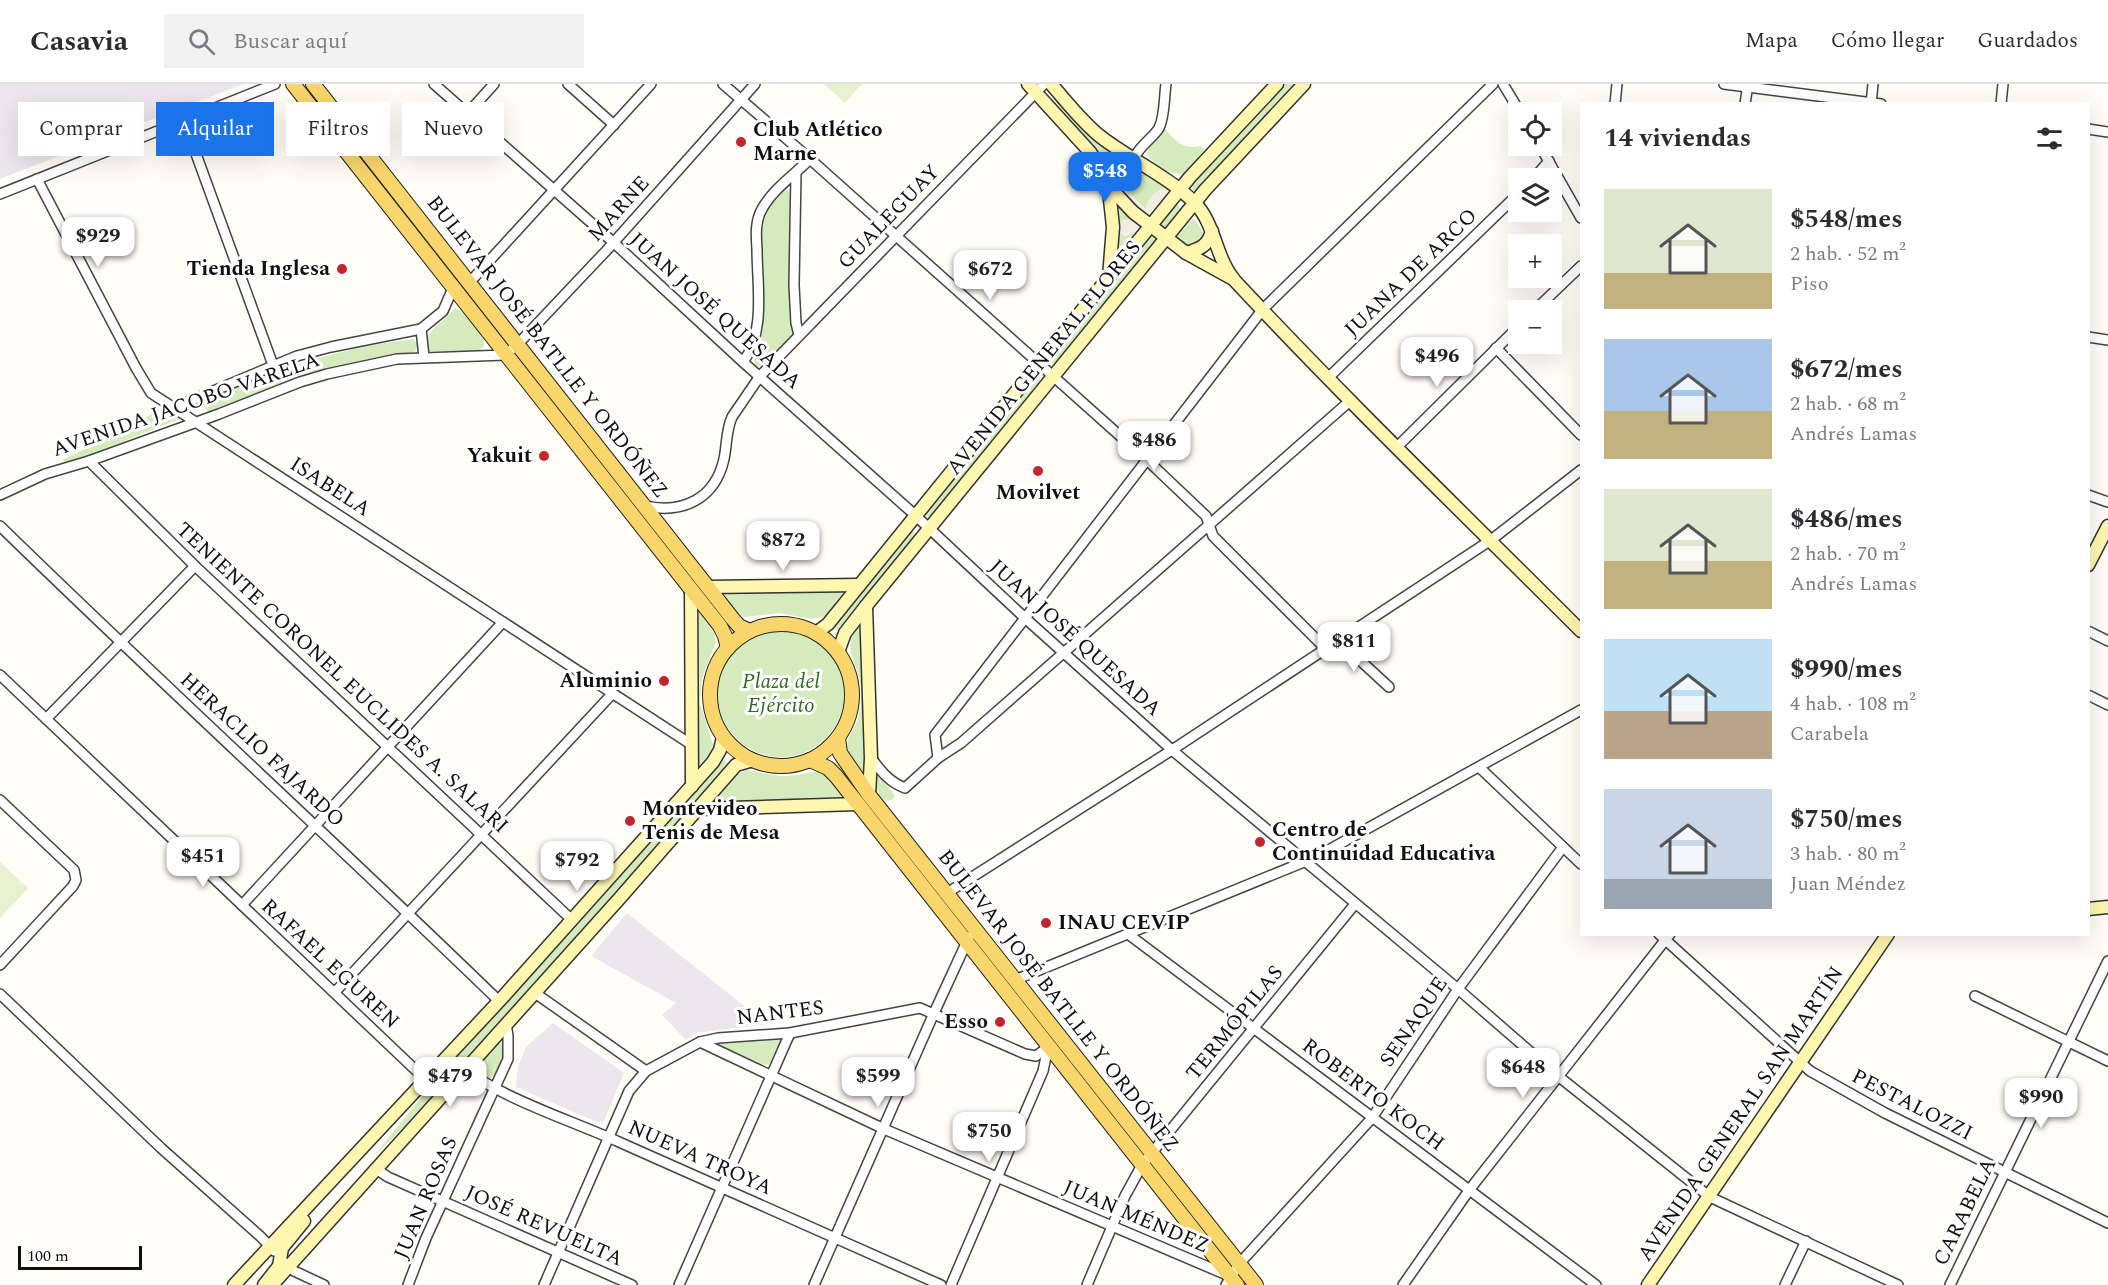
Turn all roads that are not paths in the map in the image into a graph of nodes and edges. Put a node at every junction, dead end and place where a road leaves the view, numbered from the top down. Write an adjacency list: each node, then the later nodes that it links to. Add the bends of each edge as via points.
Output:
1 (275, 84): 23 (street)
2 (293, 84): 62 (main road, BULEVAR JOSÉ BATLLE Y ORDÓÑEZ)
3 (313, 84): 61 (main road, BULEVAR JOSÉ BATLLE Y ORDÓÑEZ)
4 (434, 84): 24 (street, JUAN JOSÉ QUESADA)
5 (494, 84): 25 (street)
6 (568, 84): 32 (street)
7 (651, 84): 32 (street)
8 (723, 84): 22 (street)
9 (755, 84): 22 (street, MARNE)
10 (1051, 84): 39 (main road, via 1087,125)
11 (1166, 84): 39 (street, via 1158,129 1139,147)
12 (1277, 84): 46 (main road, AVENIDA GENERAL FLORES)
13 (1304, 84): 49 (main road, AVENIDA GENERAL FLORES)
14 (1493, 84): 64 (street)
15 (1503, 84): 26 (street)
16 (1617, 84): 27 (street)
17 (1724, 84): 20 (street)
18 (1874, 84): 30 (street)
19 (2003, 84): 31 (street)
20 (1748, 85): 28 (street); 29 (street)
21 (1036, 87): 45 (main road, via 1090,152); 54 (street, GUALEGUAY)
22 (741, 100): 40 (street); 56 (street, MARNE)
23 (231, 102)
24 (454, 102)
25 (478, 102)
26 (1514, 102)
27 (1615, 102)
28 (1745, 102)
29 (1867, 102)
30 (1874, 102)
31 (2001, 102)
32 (614, 125): 47 (street)
33 (2090, 129): 35 (street)
34 (156, 132): 44 (street)
35 (2108, 132)
36 (504, 147): 47 (street, JUAN JOSÉ QUESADA)
37 (197, 156): 76 (street)
38 (1546, 156): 41 (street)
39 (1134, 158): 45 (main road, via 1124,162); 46 (main road)
40 (810, 159): 43 (street); 54 (street)
41 (1549, 160): 42 (street); 51 (street)
42 (1542, 168)
43 (796, 173): 66 (street, via 794,285); 74 (street, via 763,207 757,222 756,328 753,347)
44 (37, 179): 48 (street); 81 (street, ISABELA, via 144,384 151,393)
45 (1108, 181): 52 (main road); 59 (main road, via 1113,227)
46 (1179, 190): 49 (main road); 52 (main road, AVENIDA GENERAL FLORES)
47 (553, 191): 56 (street, JUAN JOSÉ QUESADA); 61 (street)
48 (0, 194)
49 (1195, 203): 53 (main road); 55 (main road, AVENIDA GENERAL FLORES)
50 (1508, 204): 79 (street, JUANA DE ARCO)
51 (1580, 216)
52 (1150, 226): 55 (main road); 59 (main road, AVENIDA GENERAL FLORES)
53 (1212, 231): 57 (main road, via 1203,248); 60 (main road)
54 (897, 236): 66 (street, GUALEGUAY); 75 (street)
55 (1166, 238): 57 (main road); 78 (main road, AVENIDA GENERAL FLORES)
56 (613, 242): 70 (street, MARNE); 74 (street, JUAN JOSÉ QUESADA)
57 (1186, 253): 60 (main road)
58 (1580, 267): 63 (street)
59 (1108, 278): 75 (main road, AVENIDA GENERAL FLORES)
60 (1233, 279): 64 (main road)
61 (469, 283): 70 (main road, BULEVAR JOSÉ BATLLE Y ORDÓÑEZ)
62 (453, 288): 65 (street, AVENIDA JACOBO VARELA, via 443,311); 72 (main road, BULEVAR JOSÉ BATLLE Y ORDÓÑEZ)
63 (1545, 300)
64 (1263, 309): 79 (main road); 85 (street)
65 (421, 329): 73 (street); 76 (street, AVENIDA JACOBO VARELA, via 331,347)
66 (799, 335): 77 (street, GUALEGUAY)
67 (1508, 337): 71 (street)
68 (2090, 337): 69 (street)
69 (2108, 340)
70 (518, 344): 72 (street, MARNE); 91 (main road, BULEVAR JOSÉ BATLLE Y ORDÓÑEZ)
71 (1496, 348): 83 (street); 84 (street)
72 (505, 355): 73 (street, AVENIDA JACOBO VARELA); 102 (main road, BULEVAR JOSÉ BATLLE Y ORDÓÑEZ)
73 (424, 357): 82 (street, AVENIDA JACOBO VARELA, via 300,381)
74 (743, 362): 77 (street, JUAN JOSÉ QUESADA)
75 (1040, 364): 78 (street); 92 (main road, AVENIDA GENERAL FLORES)
76 (273, 365): 81 (street, AVENIDA JACOBO VARELA)
77 (760, 376): 91 (street, GUALEGUAY, via 732,417 722,466 711,490 680,507); 92 (street, JUAN JOSÉ QUESADA)
78 (1054, 377): 85 (street); 96 (main road, AVENIDA GENERAL FLORES)
79 (1329, 377): 80 (main road)
80 (1351, 400): 84 (main road); 93 (street)
81 (175, 407): 82 (street, ISABELA)
82 (195, 421): 86 (street, AVENIDA JACOBO VARELA); 105 (street, ISABELA)
83 (1580, 434)
84 (1397, 447): 97 (main road)
85 (1147, 460): 93 (street, via 1206,516); 104 (street)
86 (89, 461): 88 (street, AVENIDA JACOBO VARELA, via 45,474); 99 (street, TENIENTE CORONEL EUCLIDES A. SALARI)
87 (1580, 471): 97 (street)
88 (0, 495)
89 (2090, 496): 90 (street)
90 (2108, 502)
91 (645, 506): 101 (main road, BULEVAR JOSÉ BATLLE Y ORDÓÑEZ)
92 (915, 516): 96 (street, JUAN JOSÉ QUESADA); 100 (main road, AVENIDA GENERAL FLORES)
93 (1209, 525): 114 (street, via 1213,536); 116 (street)
94 (0, 526): 112 (street, HERACLIO FAJARDO)
95 (2108, 526): 98 (main road)
96 (930, 530): 103 (main road, AVENIDA GENERAL FLORES); 104 (street, JUAN JOSÉ QUESADA)
97 (1491, 540): 106 (main road); 110 (street)
98 (2090, 561)
99 (195, 566): 112 (street); 127 (street, TENIENTE CORONEL EUCLIDES A. SALARI)
100 (859, 585): 101 (main road); 109 (main road, AVENIDA GENERAL FLORES)
101 (708, 587): 107 (main road, BULEVAR JOSÉ BATLLE Y ORDÓÑEZ, via 732,618)
102 (691, 589): 113 (main road, BULEVAR JOSÉ BATLLE Y ORDÓÑEZ, via 720,626); 126 (main road)
103 (866, 606): 115 (main road, AVENIDA GENERAL FLORES, via 845,633); 129 (main road)
104 (1025, 618): 116 (street, JUAN JOSÉ QUESADA); 130 (street, via 935,735)
105 (503, 622): 119 (street, ISABELA); 127 (street)
106 (1580, 630)
107 (750, 631): 109 (main road, via 778,624); 113 (main road)
108 (2090, 632): 111 (street)
109 (816, 633): 115 (main road)
110 (1338, 640): 114 (street); 118 (street)
111 (2108, 641)
112 (119, 642): 123 (street); 139 (street, HERACLIO FAJARDO)
113 (728, 648): 124 (main road, via 716,666 710,686 711,707)
114 (1325, 648): 128 (street)
115 (838, 652): 125 (main road, via 848,670 852,690 848,720)
116 (1064, 653): 128 (street, JUAN JOSÉ QUESADA); 130 (street, via 962,743)
117 (0, 675): 123 (street, RAFAEL EGUREN)
118 (1389, 687)
119 (612, 694): 126 (street, ISABELA); 140 (street)
120 (2090, 696): 121 (street)
121 (2108, 705)
122 (1580, 711): 133 (street)
123 (46, 719): 146 (street, RAFAEL EGUREN)
124 (723, 737): 131 (main road); 134 (main road, via 720,750)
125 (838, 738): 132 (main road); 135 (main road, BULEVAR JOSÉ BATLLE Y ORDÓÑEZ, via 840,753)
126 (692, 745): 134 (main road)
127 (387, 746): 139 (street); 140 (street, TENIENTE CORONEL EUCLIDES A. SALARI)
128 (1172, 750): 142 (street, JUAN JOSÉ QUESADA); 144 (street)
129 (871, 758): 130 (street, via 887,778 905,788); 135 (main road)
130 (938, 758)
131 (753, 760): 132 (main road, via 781,766); 138 (main road, via 736,765)
132 (810, 760): 137 (main road, BULEVAR JOSÉ BATLLE Y ORDÓÑEZ, via 828,768)
133 (1479, 767): 141 (street); 142 (street)
134 (692, 786): 150 (main road)
135 (869, 795): 144 (main road, BULEVAR JOSÉ BATLLE Y ORDÓÑEZ)
136 (0, 800): 157 (street, via 74,870 76,880)
137 (858, 804): 138 (main road); 155 (main road, BULEVAR JOSÉ BATLLE Y ORDÓÑEZ)
138 (698, 809): 161 (main road)
139 (315, 825): 146 (street); 149 (street, HERACLIO FAJARDO)
140 (481, 834): 149 (street); 150 (street, TENIENTE CORONEL EUCLIDES A. SALARI)
141 (1563, 847): 143 (street); 159 (street, SENAQUE)
142 (1305, 861): 145 (street, JUAN JOSÉ QUESADA); 152 (street)
143 (1580, 863)
144 (947, 893): 151 (main road, BULEVAR JOSÉ BATLLE Y ORDÓÑEZ)
145 (1354, 904): 159 (street, JUAN JOSÉ QUESADA); 167 (street, TERMÓPILAS)
146 (242, 905): 160 (street, RAFAEL EGUREN)
147 (2108, 907): 148 (main road)
148 (2090, 909)
149 (407, 913): 160 (street); 164 (street, HERACLIO FAJARDO)
150 (572, 920): 164 (main road)
151 (973, 927): 155 (street); 158 (main road, BULEVAR JOSÉ BATLLE Y ORDÓÑEZ)
152 (1128, 934): 158 (street); 167 (street, ROBERTO KOCH)
153 (1665, 936): 174 (street, PESTALOZZI); 178 (street)
154 (1886, 936): 174 (main road, AVENIDA GENERAL SAN MARTÍN)
155 (966, 942): 165 (street); 171 (main road, BULEVAR JOSÉ BATLLE Y ORDÓÑEZ)
156 (2108, 961): 170 (street, CARABELA)
157 (0, 965)
158 (1015, 980): 184 (main road, BULEVAR JOSÉ BATLLE Y ORDÓÑEZ)
159 (1458, 989): 178 (street, JUAN JOSÉ QUESADA); 181 (street, SENAQUE)
160 (334, 992): 179 (street, RAFAEL EGUREN)
161 (535, 993): 166 (main road); 176 (street)
162 (0, 994): 198 (street)
163 (1975, 996): 170 (street)
164 (499, 1001): 172 (main road)
165 (933, 1013): 168 (street, NANTES, via 920,1008); 171 (street, NANTES, via 1025,1054 1036,1056); 182 (street)
166 (506, 1024): 175 (main road); 180 (street, JUAN ROSAS, via 508,1059)
167 (1254, 1029): 181 (street, ROBERTO KOCH); 184 (street, TERMÓPILAS)
168 (790, 1033): 169 (street, NANTES); 177 (street)
169 (700, 1042): 176 (street, NANTES); 177 (street, JUAN MÉNDEZ)
170 (2069, 1042): 173 (street); 187 (street, CARABELA)
171 (1048, 1047): 185 (main road, BULEVAR JOSÉ BATLLE Y ORDÓÑEZ); 188 (street, via 1043,1071)
172 (448, 1056): 175 (street, NUEVA TROYA); 179 (main road)
173 (2108, 1061)
174 (1799, 1062): 187 (street, PESTALOZZI, via 1885,1113); 192 (main road, AVENIDA GENERAL SAN MARTÍN)
175 (464, 1070): 180 (street, NUEVA TROYA); 186 (main road)
176 (646, 1071): 183 (street, via 629,1091)
177 (770, 1076): 182 (street, JUAN MÉNDEZ); 190 (street)
178 (1558, 1076): 191 (street); 192 (street, JUAN JOSÉ QUESADA)
179 (426, 1080): 189 (main road)
180 (494, 1089): 183 (street, NUEVA TROYA); 193 (street, JUAN ROSAS)
181 (1372, 1118): 191 (street, ROBERTO KOCH); 201 (street, SENAQUE)
182 (884, 1129): 188 (street, JUAN MÉNDEZ); 196 (street)
183 (608, 1137): 190 (street, NUEVA TROYA); 199 (street)
184 (1152, 1153): 185 (street, TERMÓPILAS); 201 (main road, BULEVAR JOSÉ BATLLE Y ORDÓÑEZ)
185 (1142, 1166): 195 (street, TERMÓPILAS); 203 (main road, BULEVAR JOSÉ BATLLE Y ORDÓÑEZ)
186 (376, 1169): 193 (street, JOSÉ REVUELTA); 202 (main road)
187 (2004, 1172): 194 (street, PESTALOZZI); 222 (street, CARABELA)
188 (998, 1178): 195 (street, JUAN MÉNDEZ); 214 (street)
189 (325, 1187): 198 (main road); 200 (main road, via 318,1205 287,1240)
190 (721, 1187): 196 (street, NUEVA TROYA); 211 (street)
191 (1470, 1189): 217 (street); 218 (street, ROBERTO KOCH)
192 (1710, 1197): 197 (street, JUAN JOSÉ QUESADA); 219 (main road, AVENIDA GENERAL SAN MARTÍN)
193 (443, 1201): 199 (street, JOSÉ REVUELTA); 208 (street, JUAN ROSAS)
194 (2108, 1223)
195 (1113, 1226): 203 (street, JUAN MÉNDEZ); 215 (street, TERMÓPILAS)
196 (834, 1239): 212 (street); 213 (street, NUEVA TROYA)
197 (1806, 1241): 220 (street); 221 (street, JUAN JOSÉ QUESADA)
198 (269, 1246): 200 (street); 204 (main road)
199 (558, 1253): 209 (street); 210 (street, JOSÉ REVUELTA)
200 (280, 1257): 202 (street); 205 (main road, via 279,1266)
201 (1239, 1264): 203 (street, SENAQUE); 216 (main road, BULEVAR JOSÉ BATLLE Y ORDÓÑEZ)
202 (288, 1267): 206 (main road); 207 (street)
203 (1231, 1282)
204 (234, 1285)
205 (264, 1285)
206 (272, 1285)
207 (324, 1285)
208 (408, 1285)
209 (544, 1285)
210 (632, 1285)
211 (679, 1285)
212 (814, 1285)
213 (941, 1285)
214 (951, 1285)
215 (1088, 1285)
216 (1256, 1285)
217 (1403, 1285)
218 (1596, 1285)
219 (1648, 1285)
220 (1785, 1285)
221 (1898, 1285)
222 (1950, 1285)

